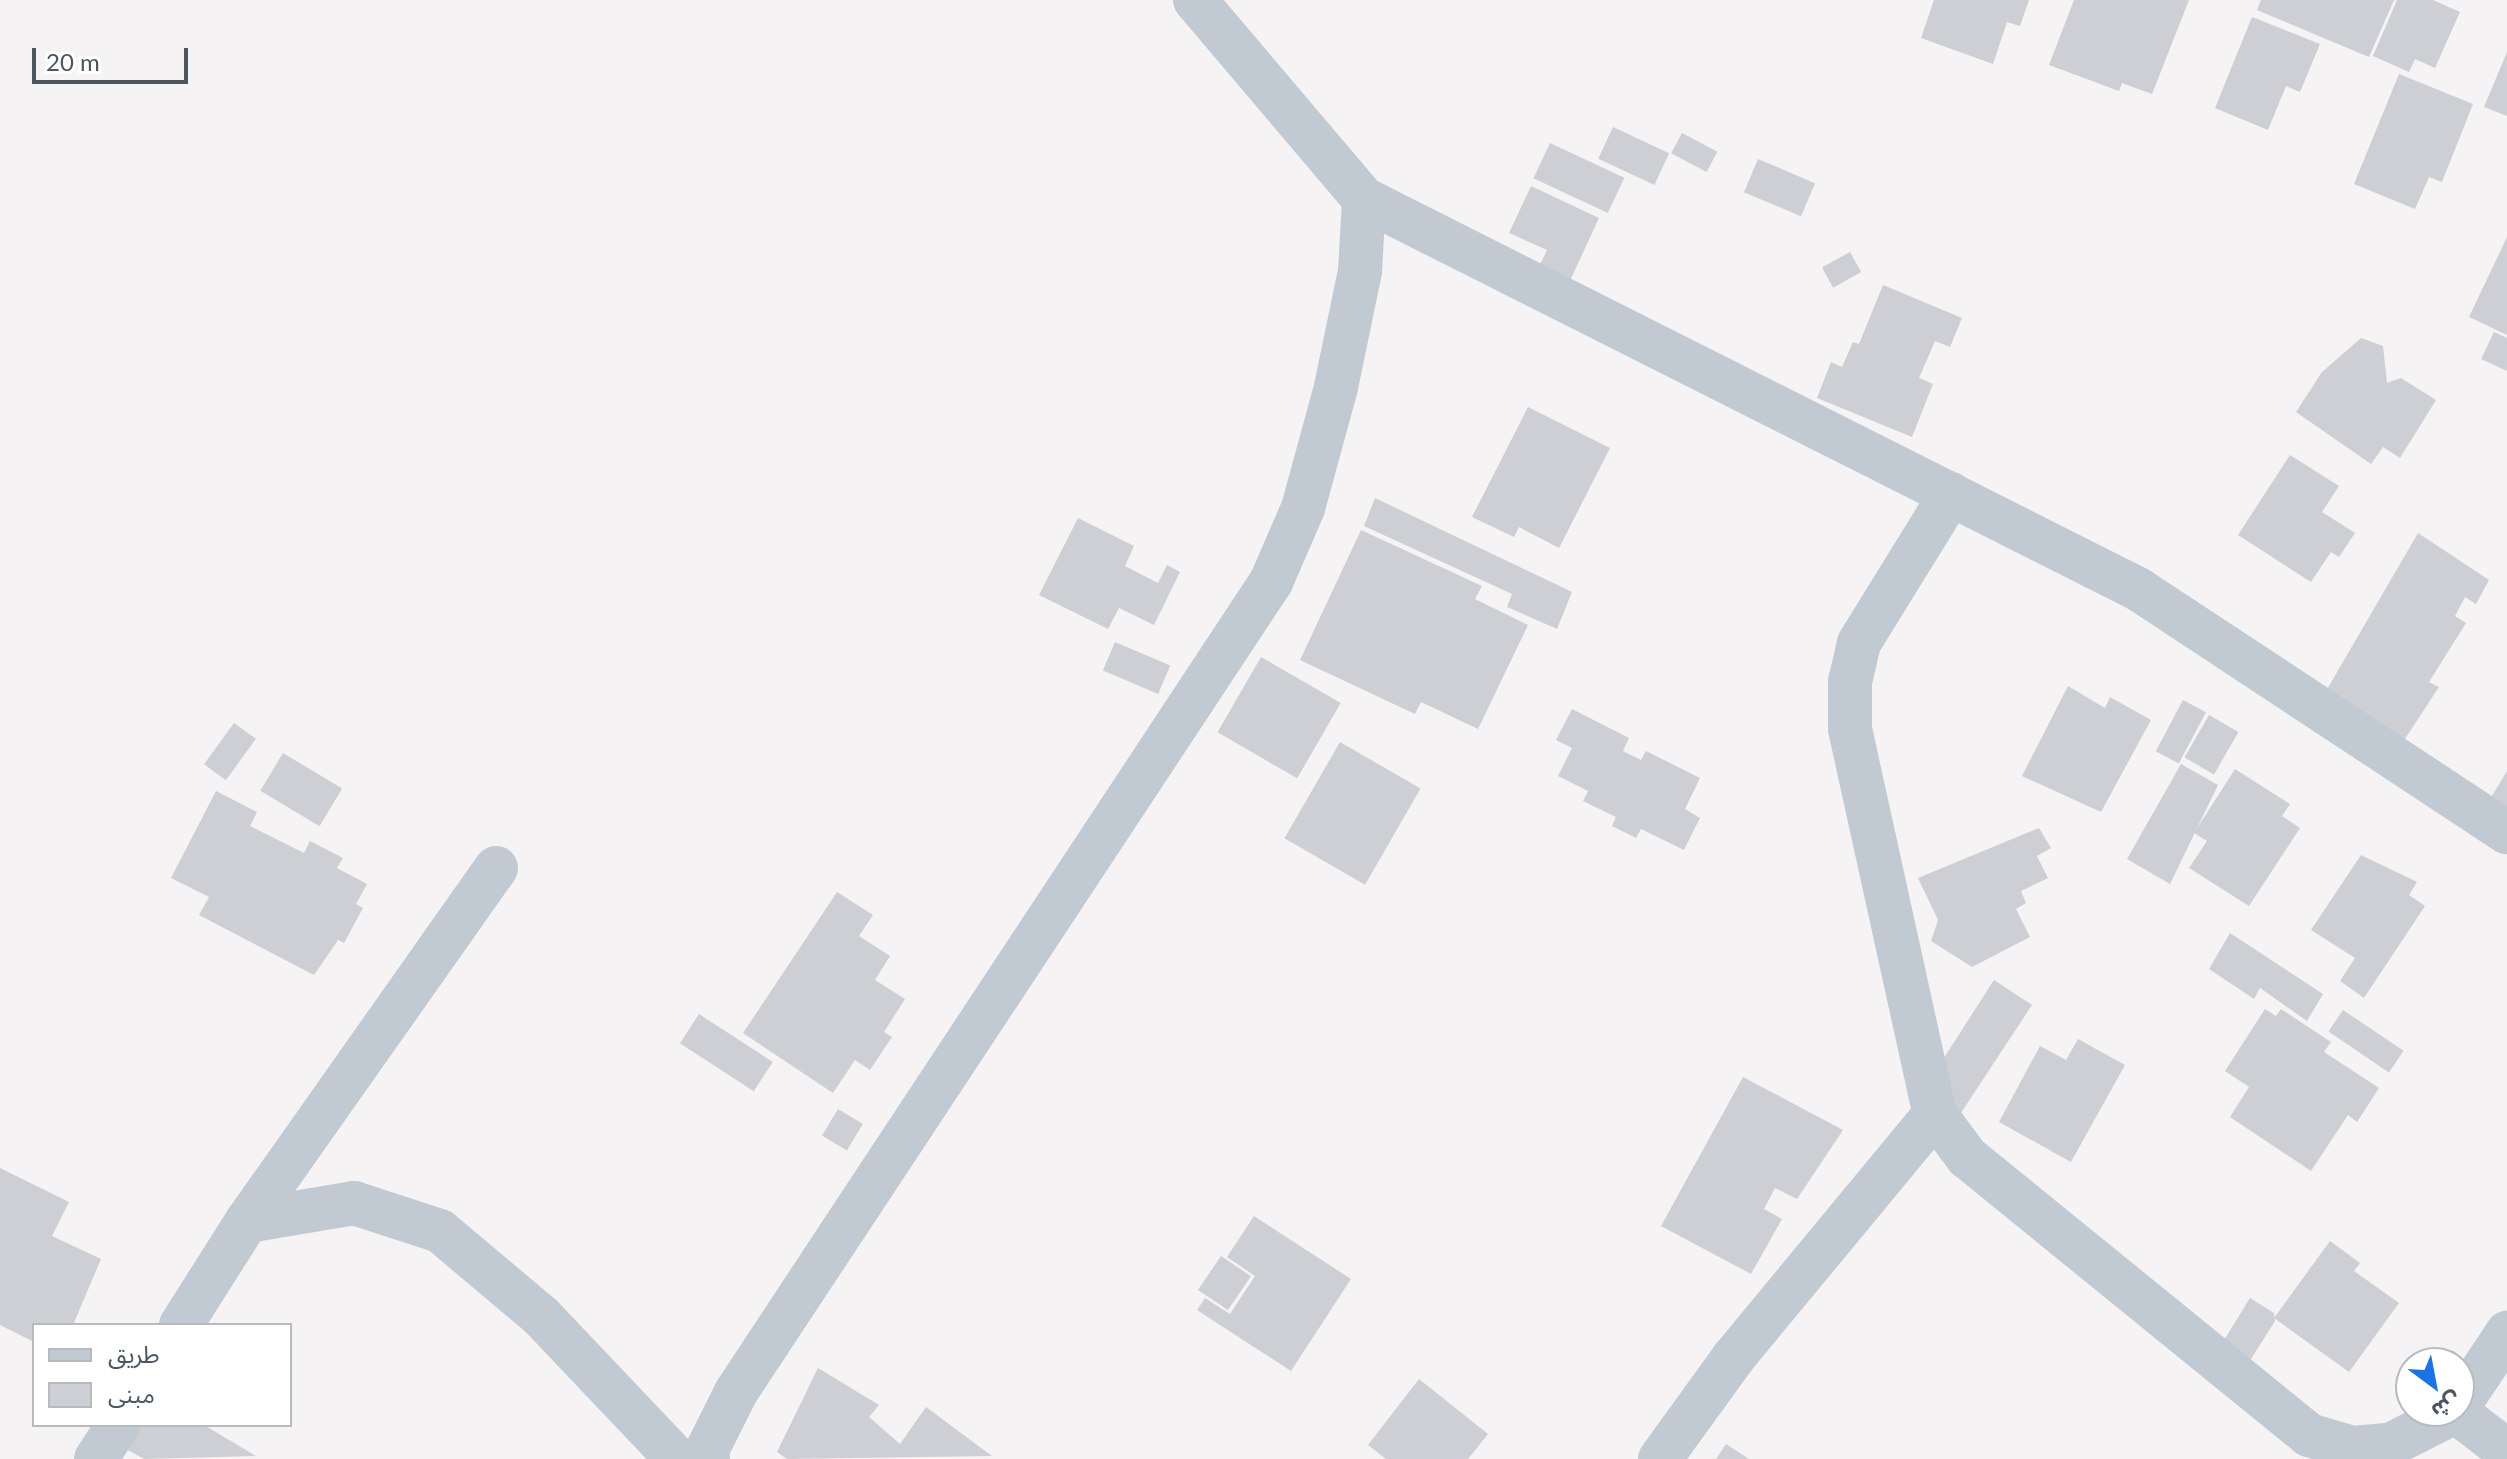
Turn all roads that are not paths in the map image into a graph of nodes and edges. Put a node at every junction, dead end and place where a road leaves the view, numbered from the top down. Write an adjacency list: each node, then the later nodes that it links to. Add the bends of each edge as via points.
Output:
1 (1195, 0): 2 (street)
2 (1364, 199): 3 (street); 16 (street, via 1360,271 1336,387 1303,508 1271,582)
3 (1951, 494): 4 (street, via 2138,589); 6 (street, via 1859,643 1850,682 1850,729)
4 (2507, 832)
5 (496, 868): 7 (street)
6 (1935, 1114): 14 (street, via 1967,1157); 18 (street, via 1733,1358)
7 (247, 1221): 8 (street); 16 (street, via 354,1203 440,1231 541,1316)
8 (182, 1323)
9 (2507, 1333): 10 (street)
10 (2475, 1381)
11 (2475, 1425): 15 (street)
12 (117, 1427): 17 (street)
13 (2424, 1427): 14 (street, via 2390,1445)
14 (2302, 1447)
15 (2507, 1451)
16 (689, 1458)
17 (96, 1459)
18 (1660, 1459)

